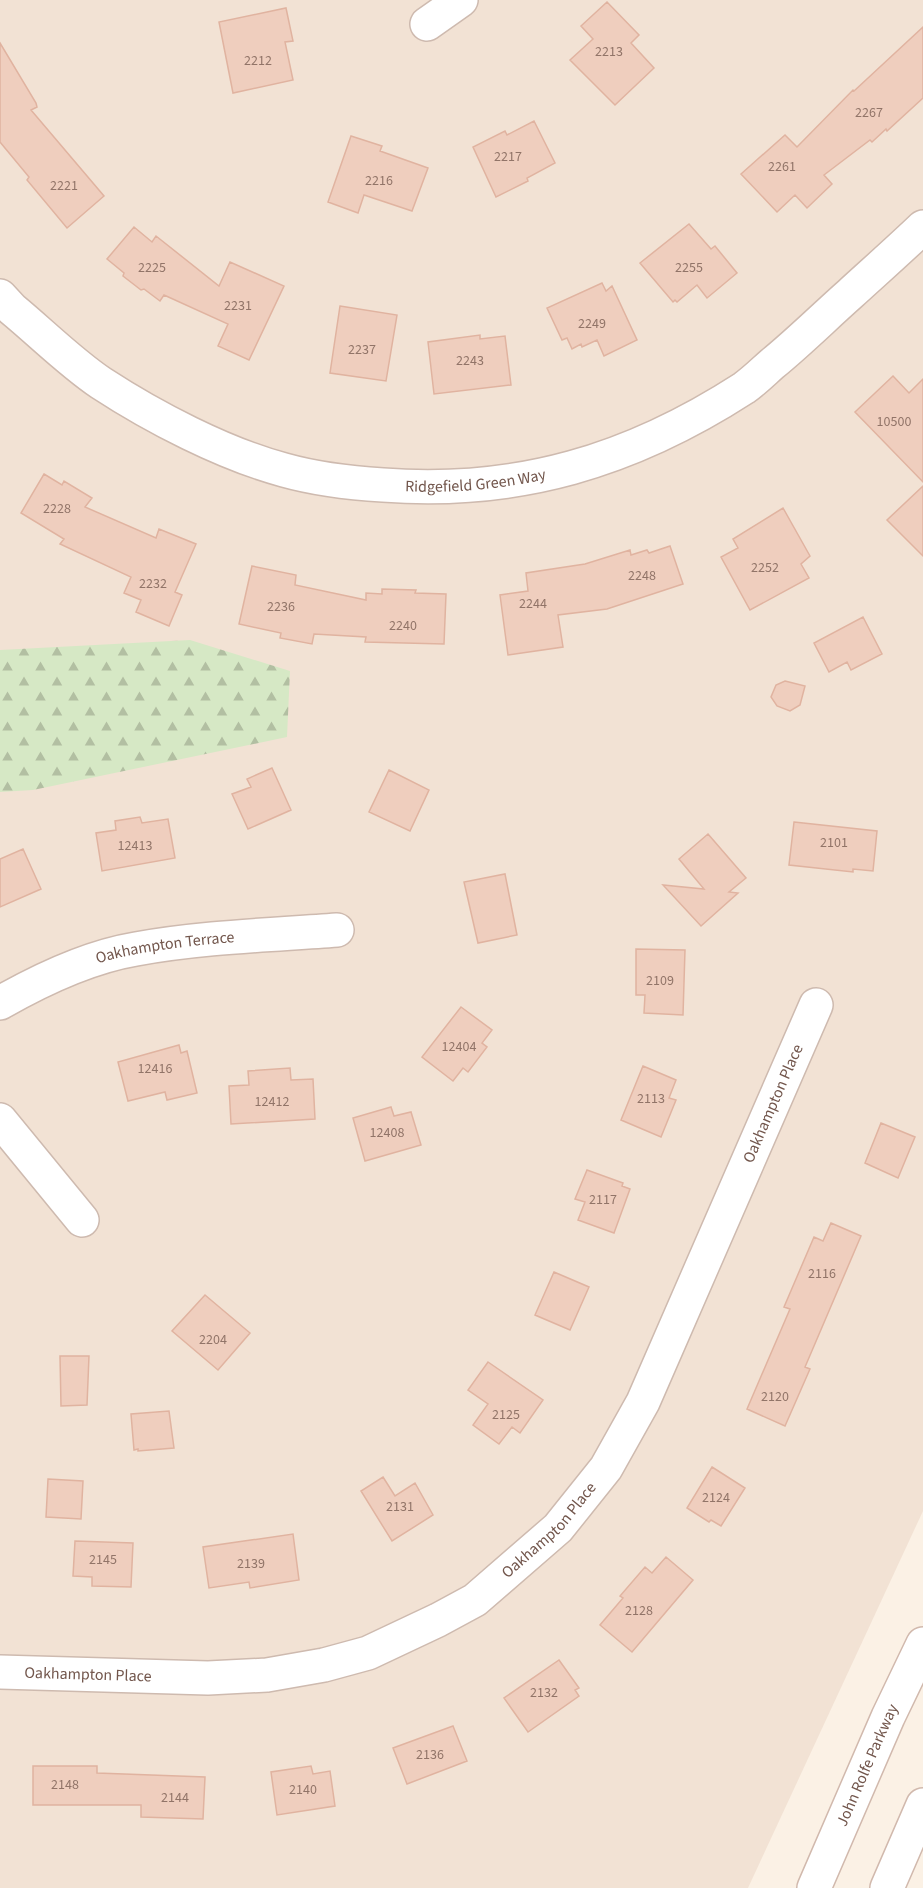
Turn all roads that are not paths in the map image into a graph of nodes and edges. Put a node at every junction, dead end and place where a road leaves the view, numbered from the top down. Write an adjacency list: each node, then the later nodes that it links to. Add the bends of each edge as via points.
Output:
1 (461, 0): 2 (street)
2 (427, 24)
3 (918, 243): 4 (street, Ridgefield Green Way, via 747,386 689,422 633,448 578,467 467,486 421,488 348,482 286,471 247,458 161,419 99,382)
4 (0, 296)
5 (337, 930): 6 (street, Oakhampton Terrace, via 135,949 45,978)
6 (0, 1003)
7 (816, 1005): 11 (street, Oakhampton Place, via 643,1402 606,1468 558,1528 475,1599 368,1653 267,1675 208,1678)
8 (0, 1119): 9 (street)
9 (82, 1220)
10 (923, 1644): 13 (street, John Rolfe Parkway)
11 (0, 1672)
12 (923, 1805): 14 (street)
13 (814, 1888)
14 (887, 1888)

